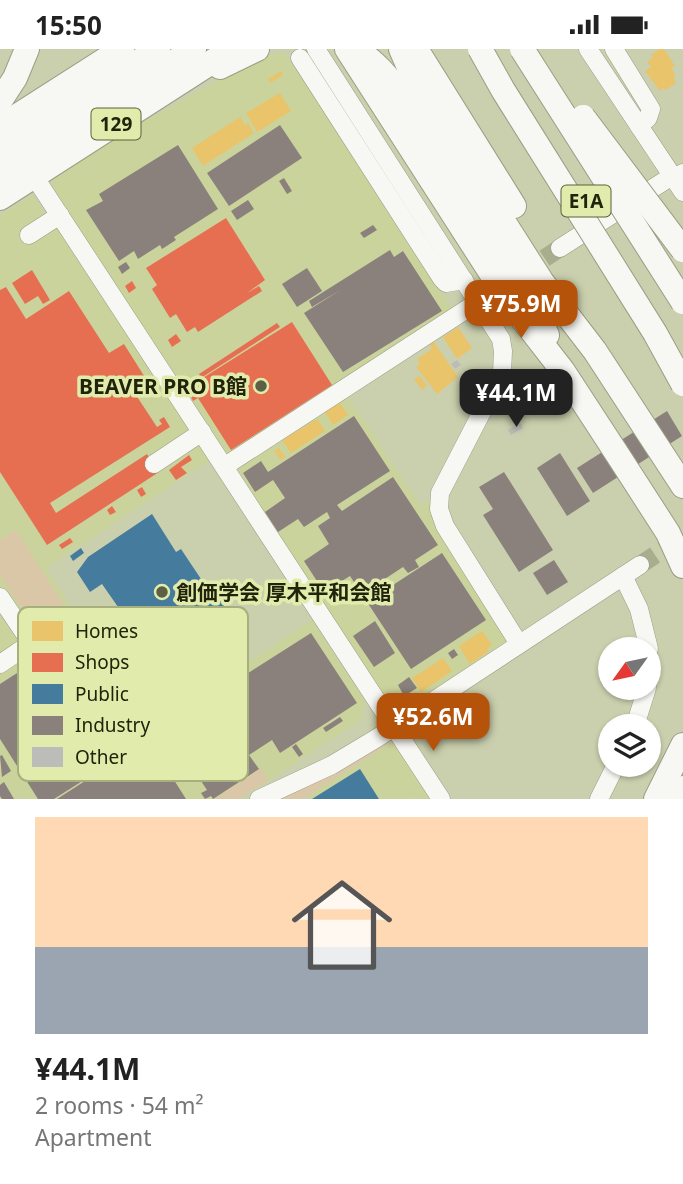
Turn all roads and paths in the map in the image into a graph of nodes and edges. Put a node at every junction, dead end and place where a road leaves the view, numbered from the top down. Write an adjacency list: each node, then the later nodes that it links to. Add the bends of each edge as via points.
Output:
1 (27, 49): 18 (highway)
2 (122, 49): 21 (highway)
3 (158, 49): 22 (highway, 129)
4 (194, 49): 23 (highway, 129)
5 (232, 49): 19 (highway, 129)
6 (257, 49): 19 (highway)
7 (347, 49): 37 (highway, via 510,304)
8 (355, 49): 37 (highway, via 385,72 402,96 528,294)
9 (401, 49): 35 (highway, via 417,86 535,270)
10 (416, 49): 35 (highway, via 558,277)
11 (480, 49): 38 (highway, bridge)
12 (488, 49): 36 (highway, E1A)
13 (522, 49): 34 (highway, E1A, bridge)
14 (533, 49): 31 (highway, bridge)
15 (588, 49): 20 (street)
16 (614, 49): 20 (street, via 651,109)
17 (308, 53): 32 (street, via 329,71); 32 (street, via 442,279 451,284)
18 (0, 101)
19 (133, 114): 25 (highway, 129)
20 (639, 126): 24 (street)
21 (0, 127)
22 (0, 151)
23 (0, 174)
24 (677, 175): 26 (street); 30 (street)
25 (34, 176): 27 (highway, 129); 28 (street)
26 (683, 192)
27 (0, 198)
28 (60, 215): 29 (street); 39 (street)
29 (29, 235)
30 (561, 248)
31 (683, 250)
32 (464, 280): 33 (street)
33 (482, 299): 41 (street); 49 (street, via 501,339 502,373 440,493 439,509 445,526)
34 (683, 302)
35 (595, 351): 42 (highway)
36 (683, 352)
37 (563, 371): 44 (highway, via 668,533)
38 (683, 384)
39 (202, 432): 40 (street); 41 (street)
40 (154, 464)
41 (225, 466): 52 (street)
42 (683, 486)
43 (640, 565): 45 (street)
44 (683, 566)
45 (623, 576): 48 (street); 49 (street)
46 (0, 597): 47 (street)
47 (18, 624)
48 (646, 637)
49 (519, 644): 52 (street)
50 (18, 652): 51 (street)
51 (0, 664)
52 (393, 727): 56 (street, via 332,765); 57 (street)
53 (683, 745): 59 (highway)
54 (610, 777): 58 (street)
55 (683, 788): 60 (highway)
56 (259, 799)
57 (441, 799)
58 (599, 799)
59 (656, 799)
60 (678, 799)

